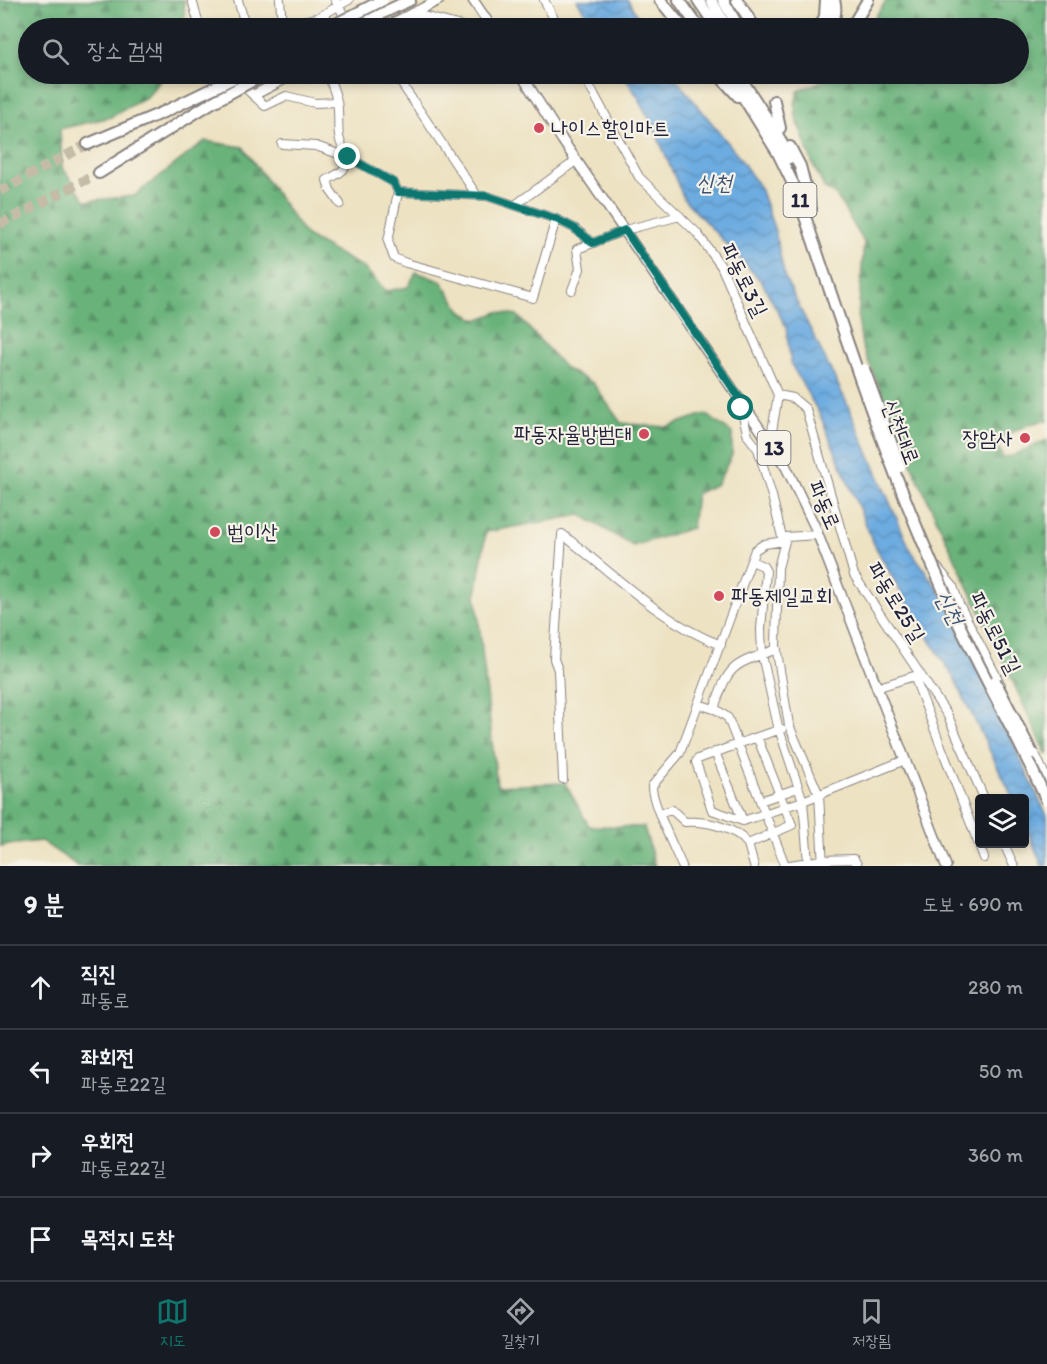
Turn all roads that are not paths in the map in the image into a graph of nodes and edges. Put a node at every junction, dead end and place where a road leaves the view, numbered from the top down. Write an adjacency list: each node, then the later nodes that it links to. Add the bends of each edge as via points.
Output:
1 (192, 0): 22 (street)
2 (238, 0): 23 (street)
3 (280, 0): 24 (street)
4 (349, 0): 19 (street)
5 (383, 0): 27 (highway, bridge)
6 (410, 0): 28 (highway)
7 (439, 0): 21 (main road)
8 (473, 0): 31 (main road)
9 (544, 0): 32 (street)
10 (679, 0): 35 (highway)
11 (688, 0): 36 (highway)
12 (698, 0): 37 (highway)
13 (711, 0): 38 (highway)
14 (723, 0): 39 (highway)
15 (737, 0): 40 (highway)
16 (826, 0): 41 (highway)
17 (834, 0): 42 (highway)
18 (868, 0): 43 (highway)
19 (337, 3): 25 (street); 26 (street)
20 (667, 3): 33 (highway); 34 (highway)
21 (412, 13): 29 (main road); 30 (street)
22 (197, 18)
23 (243, 18)
24 (282, 18)
25 (317, 18)
26 (342, 18)
27 (348, 18)
28 (372, 18)
29 (402, 18)
30 (431, 18)
31 (485, 18)
32 (554, 18)
33 (677, 18)
34 (682, 18)
35 (692, 18)
36 (700, 18)
37 (710, 18)
38 (721, 18)
39 (733, 18)
40 (748, 18)
41 (824, 18)
42 (834, 18)
43 (857, 18)
44 (221, 84): 62 (highway, bridge)
45 (241, 84): 57 (street)
46 (246, 84): 66 (highway, bridge)
47 (275, 84): 57 (main road)
48 (331, 84): 60 (street)
49 (402, 84): 68 (street)
50 (528, 84): 65 (main road, 파동로 / 13)
51 (588, 84): 72 (street, 파동로3길, via 639,177)
52 (727, 84): 58 (highway)
53 (730, 84): 58 (highway, 11)
54 (735, 84): 75 (highway, 신천대로 / 11, via 778,153)
55 (744, 84): 71 (highway, 신천대로 / 11, via 777,134)
56 (752, 84): 61 (highway, 11)
57 (254, 95): 60 (street, via 265,106 286,96 315,103)
58 (741, 99): 75 (highway, 11)
59 (774, 101): 61 (highway)
60 (337, 102): 64 (street, via 338,136)
61 (780, 128): 71 (highway, 11, via 800,166)
62 (88, 144)
63 (282, 144): 64 (street, via 316,146)
64 (348, 157): 67 (street, via 394,183); 69 (street, via 340,173 327,180)
65 (577, 160): 70 (street); 74 (main road, 파동로 / 13)
66 (99, 173)
67 (398, 192): 68 (street); 73 (street, via 388,241 394,258 533,298)
68 (476, 194): 70 (street)
69 (340, 204)
70 (515, 205): 73 (street)
71 (811, 209): 78 (highway, 신천대로 / 11)
72 (680, 216): 74 (street); 79 (street, 파동로3길, via 721,266)
73 (556, 219): 76 (street)
74 (625, 230): 76 (street); 80 (main road, 파동로 / 13)
75 (813, 239): 78 (highway, 신천대로 / 11)
76 (593, 243): 77 (street, via 577,249 580,269)
77 (572, 290)
78 (849, 336): 101 (highway, 신천대로 / 11, bridge, via 964,621); 108 (highway, 신천대로 / 11, bridge, via 888,457 956,617)
79 (778, 394): 81 (street); 89 (street, 파동로25길, via 806,409 854,574)
80 (743, 403): 81 (main road, 파동로 / 13); 83 (street, via 748,436 758,449)
81 (770, 443): 82 (main road, 파동로 / 13, via 800,493)
82 (818, 535): 83 (street, via 786,537); 90 (main road, 파동로 / 13)
83 (784, 541): 85 (street, via 764,544 755,550); 87 (street, via 778,568)
84 (916, 543): 100 (street, 파동로51길, via 952,586)
85 (751, 561): 86 (street); 88 (street, via 766,571)
86 (721, 645): 91 (street); 99 (street, via 667,618 562,534 554,659 558,670)
87 (777, 649): 88 (street); 93 (street)
88 (762, 655): 92 (street, via 735,666 722,684); 94 (street)
89 (917, 675): 90 (street); 104 (street, 파동로25길, via 948,716); 116 (street)
90 (876, 688): 98 (main road, 파동로 / 13)
91 (698, 704): 92 (street); 110 (street, via 680,753 652,786)
92 (714, 709): 96 (street, via 728,718)
93 (790, 727): 94 (street); 103 (street)
94 (779, 730): 95 (street); 102 (street)
95 (757, 737): 96 (street); 105 (street)
96 (738, 743): 97 (street); 106 (street)
97 (715, 752): 112 (street); 112 (street, via 698,759 696,765 712,810)
98 (905, 760): 103 (street); 123 (main road, 파동로 / 13)
99 (563, 779)
100 (1047, 780)
101 (1047, 786)
102 (798, 788): 105 (street); 107 (street)
103 (818, 794): 107 (street); 118 (street)
104 (982, 794)
105 (780, 795): 106 (street); 109 (street)
106 (760, 801): 111 (street)
107 (803, 801): 109 (street); 117 (street)
108 (1047, 801)
109 (784, 806): 111 (street); 113 (street, via 792,825)
110 (660, 813): 114 (street, via 672,810 685,822 703,821 742,837); 119 (street)
111 (765, 813): 112 (street); 113 (street)
112 (742, 821)
113 (773, 834): 114 (street); 121 (street)
114 (748, 844): 120 (street)
115 (1006, 848): 124 (street)
116 (984, 858)
117 (808, 862): 118 (street); 121 (street)
118 (823, 863): 122 (street, via 854,860)
119 (682, 866)
120 (754, 866)
121 (783, 866)
122 (858, 866)
123 (946, 866)
124 (1014, 866)

